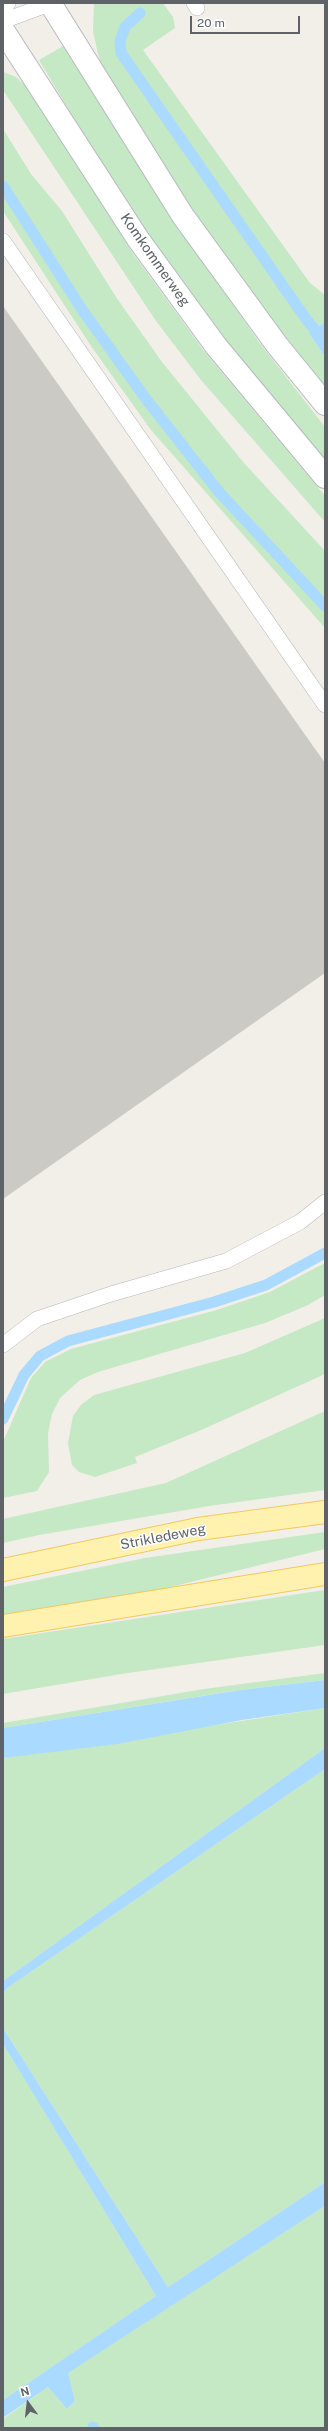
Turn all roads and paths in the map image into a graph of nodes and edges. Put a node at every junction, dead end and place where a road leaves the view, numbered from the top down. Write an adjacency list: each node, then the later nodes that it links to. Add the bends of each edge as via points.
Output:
1 (8, 3): 3 (lane)
2 (51, 3): 4 (lane); 7 (main road, via 183,216 277,345)
3 (3, 12)
4 (3, 21)
5 (3, 30): 8 (main road, Komkommerweg, via 138,238 216,346)
6 (3, 241): 9 (lane)
7 (325, 404)
8 (325, 477)
9 (325, 705)
10 (325, 1202): 11 (lane, via 300,1222 226,1261 111,1294 38,1320)
11 (3, 1345)
12 (325, 1512): 13 (main road, Strikledeweg, via 198,1529)
13 (3, 1570)
14 (325, 1574): 15 (main road)
15 (3, 1626)

